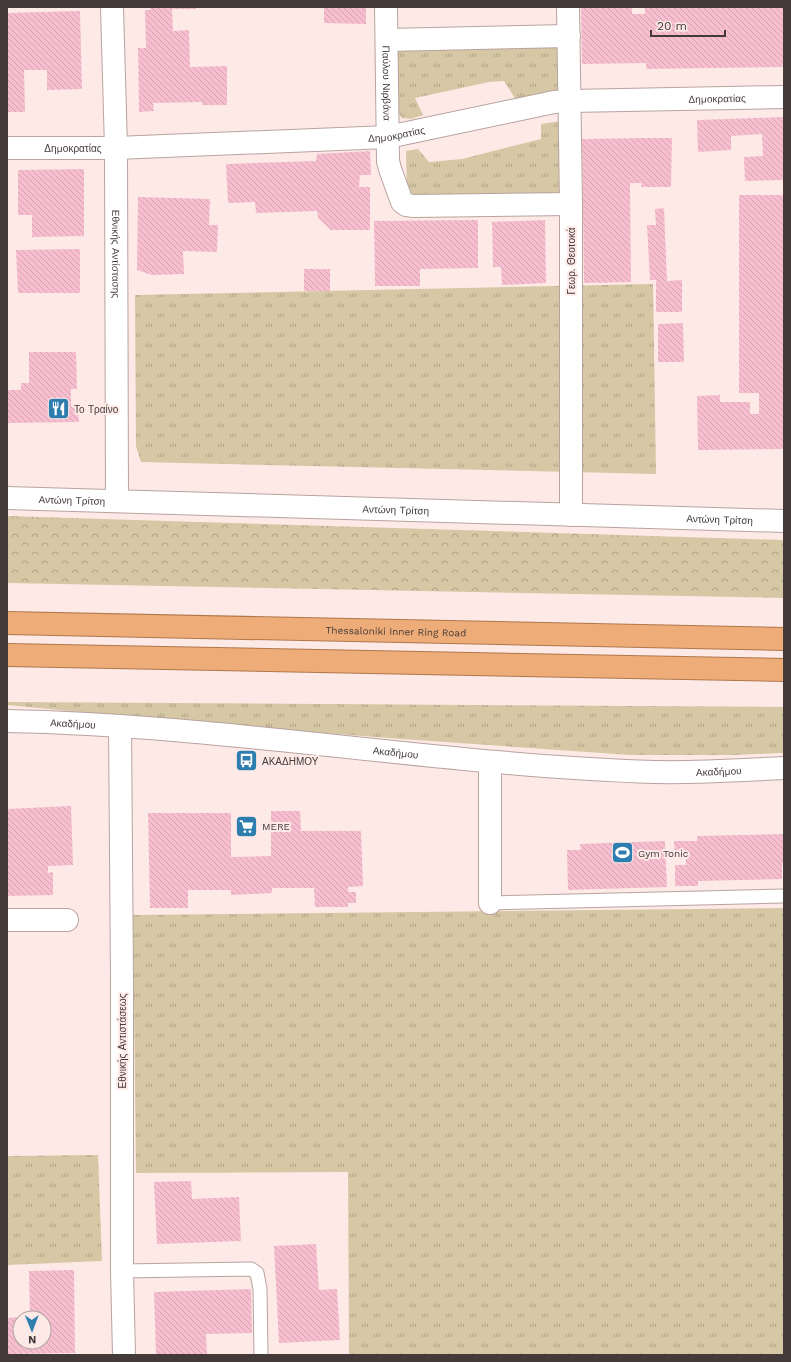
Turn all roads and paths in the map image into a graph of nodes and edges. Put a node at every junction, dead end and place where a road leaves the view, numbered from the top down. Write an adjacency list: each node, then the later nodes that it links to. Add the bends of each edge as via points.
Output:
1 (112, 7): 10 (street, Εθνικής Αντίστασης)
2 (386, 7): 5 (street, Παύλου Νιρβάνα)
3 (568, 7): 4 (street, Γεωρ. Θεοτοκά)
4 (569, 36): 5 (street); 7 (street, Γεωρ. Θεοτοκά)
5 (387, 40): 8 (street, Παύλου Νιρβάνα)
6 (784, 97): 7 (street, Δημοκρατίας)
7 (570, 101): 8 (street, Δημοκρατίας, via 534,106); 11 (street, Γεωρ. Θεοτοκά)
8 (388, 137): 10 (street, Δημοκρατίας); 11 (street, Παύλου Νιρβάνα, via 390,169 400,199 406,205)
9 (7, 148): 10 (street, Δημοκρατίας)
10 (116, 148): 13 (street, Εθνικής Αντίστασης)
11 (571, 204): 14 (street, Γεωρ. Θεοτοκά)
12 (7, 498): 13 (street, Αντώνη Τρίτση)
13 (117, 501): 14 (street, Αντώνη Τρίτση)
14 (571, 515): 15 (street, Αντώνη Τρίτση)
15 (784, 520)
16 (7, 623): 17 (highway, Thessaloniki Inner Ring Road)
17 (784, 639)
18 (7, 655): 19 (highway)
19 (784, 670)
20 (7, 721): 21 (street, Ακαδήμου)
21 (120, 726): 22 (street, Ακαδήμου, via 186,730); 28 (street, Εθνικής Αντιστάσεως)
22 (490, 762): 23 (street, Ακαδήμου, via 657,772); 25 (street)
23 (784, 768)
24 (784, 896): 25 (lane)
25 (490, 903)
26 (7, 920): 27 (street)
27 (67, 920)
28 (122, 1271): 29 (street, Εθνικής Αντιστάσεως); 30 (lane, via 251,1269 257,1273 260,1289)
29 (124, 1355)
30 (261, 1355)

